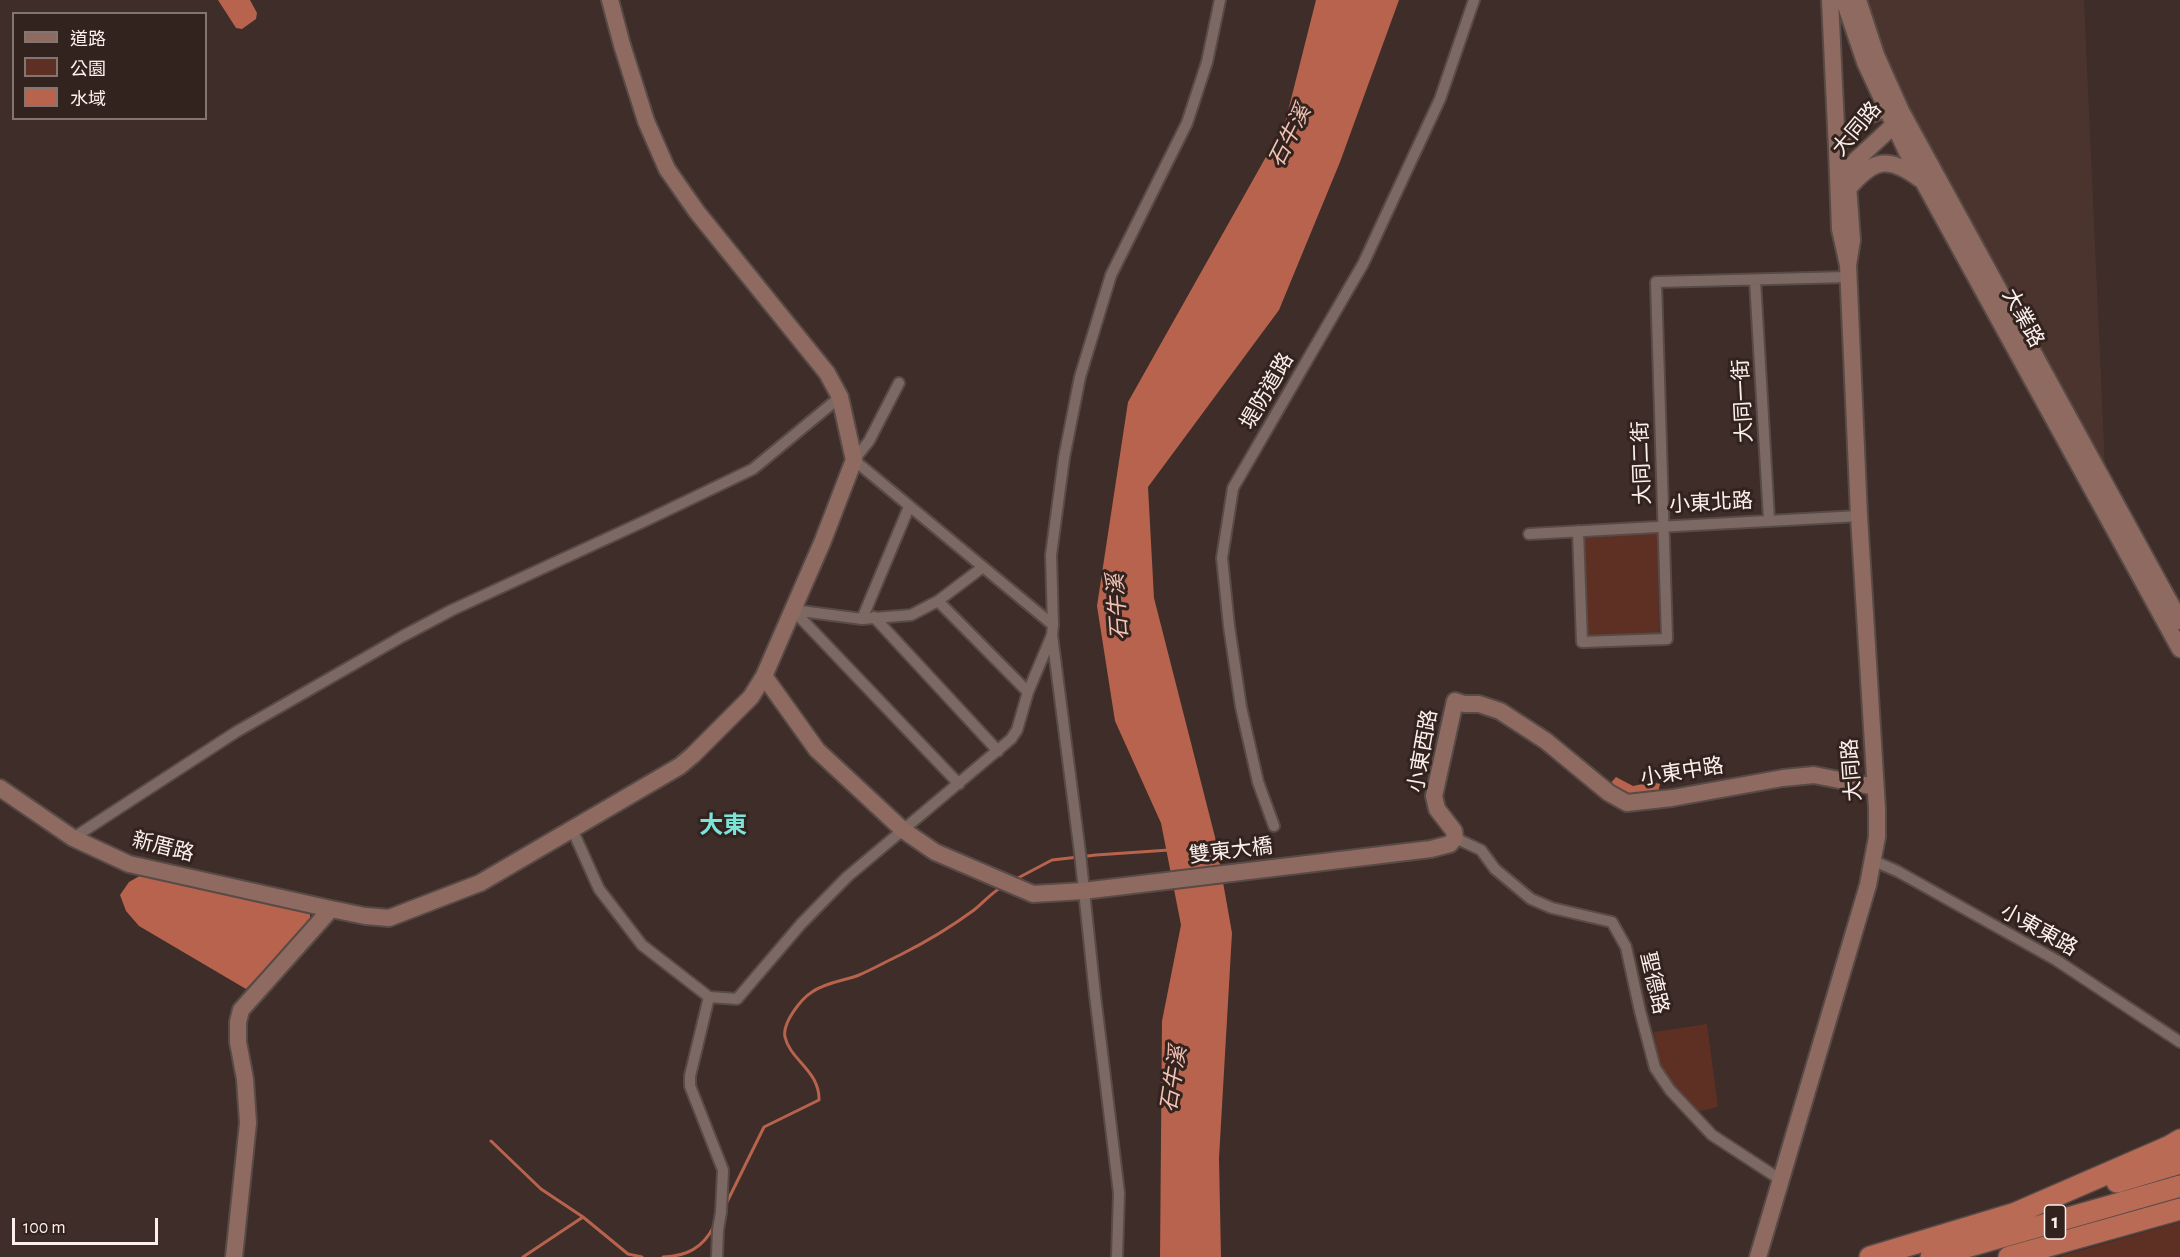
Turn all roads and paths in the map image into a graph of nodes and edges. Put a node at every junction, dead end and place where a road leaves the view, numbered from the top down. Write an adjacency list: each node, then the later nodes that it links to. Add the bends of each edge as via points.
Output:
1 (610, 0): 14 (street, via 646,121 667,169 827,373)
2 (1220, 0): 29 (street, via 1207,62 1187,123 1111,275 1080,377 1051,555)
3 (1474, 0): 38 (street, 堤防道路, via 1440,99 1363,264 1233,488 1222,558 1229,626 1241,708 1258,782)
4 (1830, 0): 8 (street)
5 (1844, 0): 7 (street, 大業路, via 1865,62)
6 (1858, 0): 7 (street, 大業路)
7 (1893, 115): 8 (street, 大同路, via 1856,124); 9 (street, 大業路); 10 (street, 大同路, via 1847,172); 16 (street, 大業路)
8 (1837, 149): 11 (street, 大同路, via 1840,229)
9 (1923, 181): 10 (street, via 1906,168 1887,162 1863,172); 16 (street, 大業路)
10 (1848, 189): 11 (street, 大同路, via 1852,240)
11 (1848, 271): 12 (street, 大同二街); 18 (street, 大同路)
12 (1755, 280): 19 (street, 大同一街); 20 (street, 大同二街, via 1656,282)
13 (899, 383): 15 (street, via 869,441)
14 (840, 397): 15 (street); 41 (street, via 745,473 403,636 236,732)
15 (854, 460): 17 (street); 25 (street, 新厝路)
16 (2088, 469): 28 (street, 大業路); 30 (street, 大業路)
17 (909, 507): 23 (street); 27 (street)
18 (1859, 516): 19 (street, 小東北路); 37 (street, 大同路)
19 (1769, 519): 20 (street, 小東北路)
20 (1663, 526): 21 (street, 小東北路); 21 (street, 大同二街, via 1667,639 1582,642)
21 (1578, 531): 22 (street, 小東北路)
22 (1529, 534)
23 (982, 567): 24 (street); 29 (street)
24 (938, 601): 26 (street, via 910,615); 32 (street)
25 (793, 610): 27 (street); 31 (street, 新厝路); 35 (street)
26 (874, 617): 27 (street); 34 (street)
27 (862, 619)
28 (2180, 621)
29 (1052, 630): 32 (street); 44 (street)
30 (2180, 649)
31 (764, 676): 39 (street, 新厝路, via 751,697 680,766); 40 (street, 雙東大橋, via 817,750)
32 (1028, 692): 34 (street, via 1017,730)
33 (1455, 701): 37 (street, 小東中路, via 1500,711 1627,803 1814,776); 42 (street, 小東西路, via 1434,796 1437,809)
34 (998, 751): 35 (street)
35 (958, 784): 40 (street)
36 (0, 788): 41 (street, 新厝路)
37 (1875, 788): 43 (street, 大同路)
38 (1274, 826)
39 (572, 829): 45 (street, 新厝路, via 480,883 389,918); 46 (street, via 599,889 642,945)
40 (903, 830): 44 (street, 雙東大橋, via 935,852 1033,894); 46 (street, via 808,916 737,999)
41 (73, 838): 45 (street, 新厝路, via 129,864)
42 (1455, 838): 44 (street, 雙東大橋, via 1443,848); 50 (street, 聖德路, via 1481,850 1495,869 1531,899 1612,922 1626,947 1655,1068 1712,1135)
43 (1874, 861): 47 (street, 小東東路, via 2056,960); 50 (street, 大同路)
44 (1083, 891): 56 (street, via 1119,1192)
45 (331, 909): 54 (street, via 241,1010 238,1042 248,1124)
46 (709, 997): 55 (street, via 690,1076 693,1095 723,1170)
47 (2180, 1042)
48 (2180, 1140): 53 (highway)
49 (2180, 1163): 53 (highway)
50 (1780, 1180): 57 (street, 大同路)
51 (2180, 1186): 59 (highway, 1)
52 (2180, 1209): 60 (highway, 1)
53 (2016, 1213): 58 (highway)
54 (234, 1257)
55 (717, 1257)
56 (1117, 1257)
57 (1758, 1257)
58 (1870, 1257)
59 (1930, 1257)
60 (2009, 1257)

